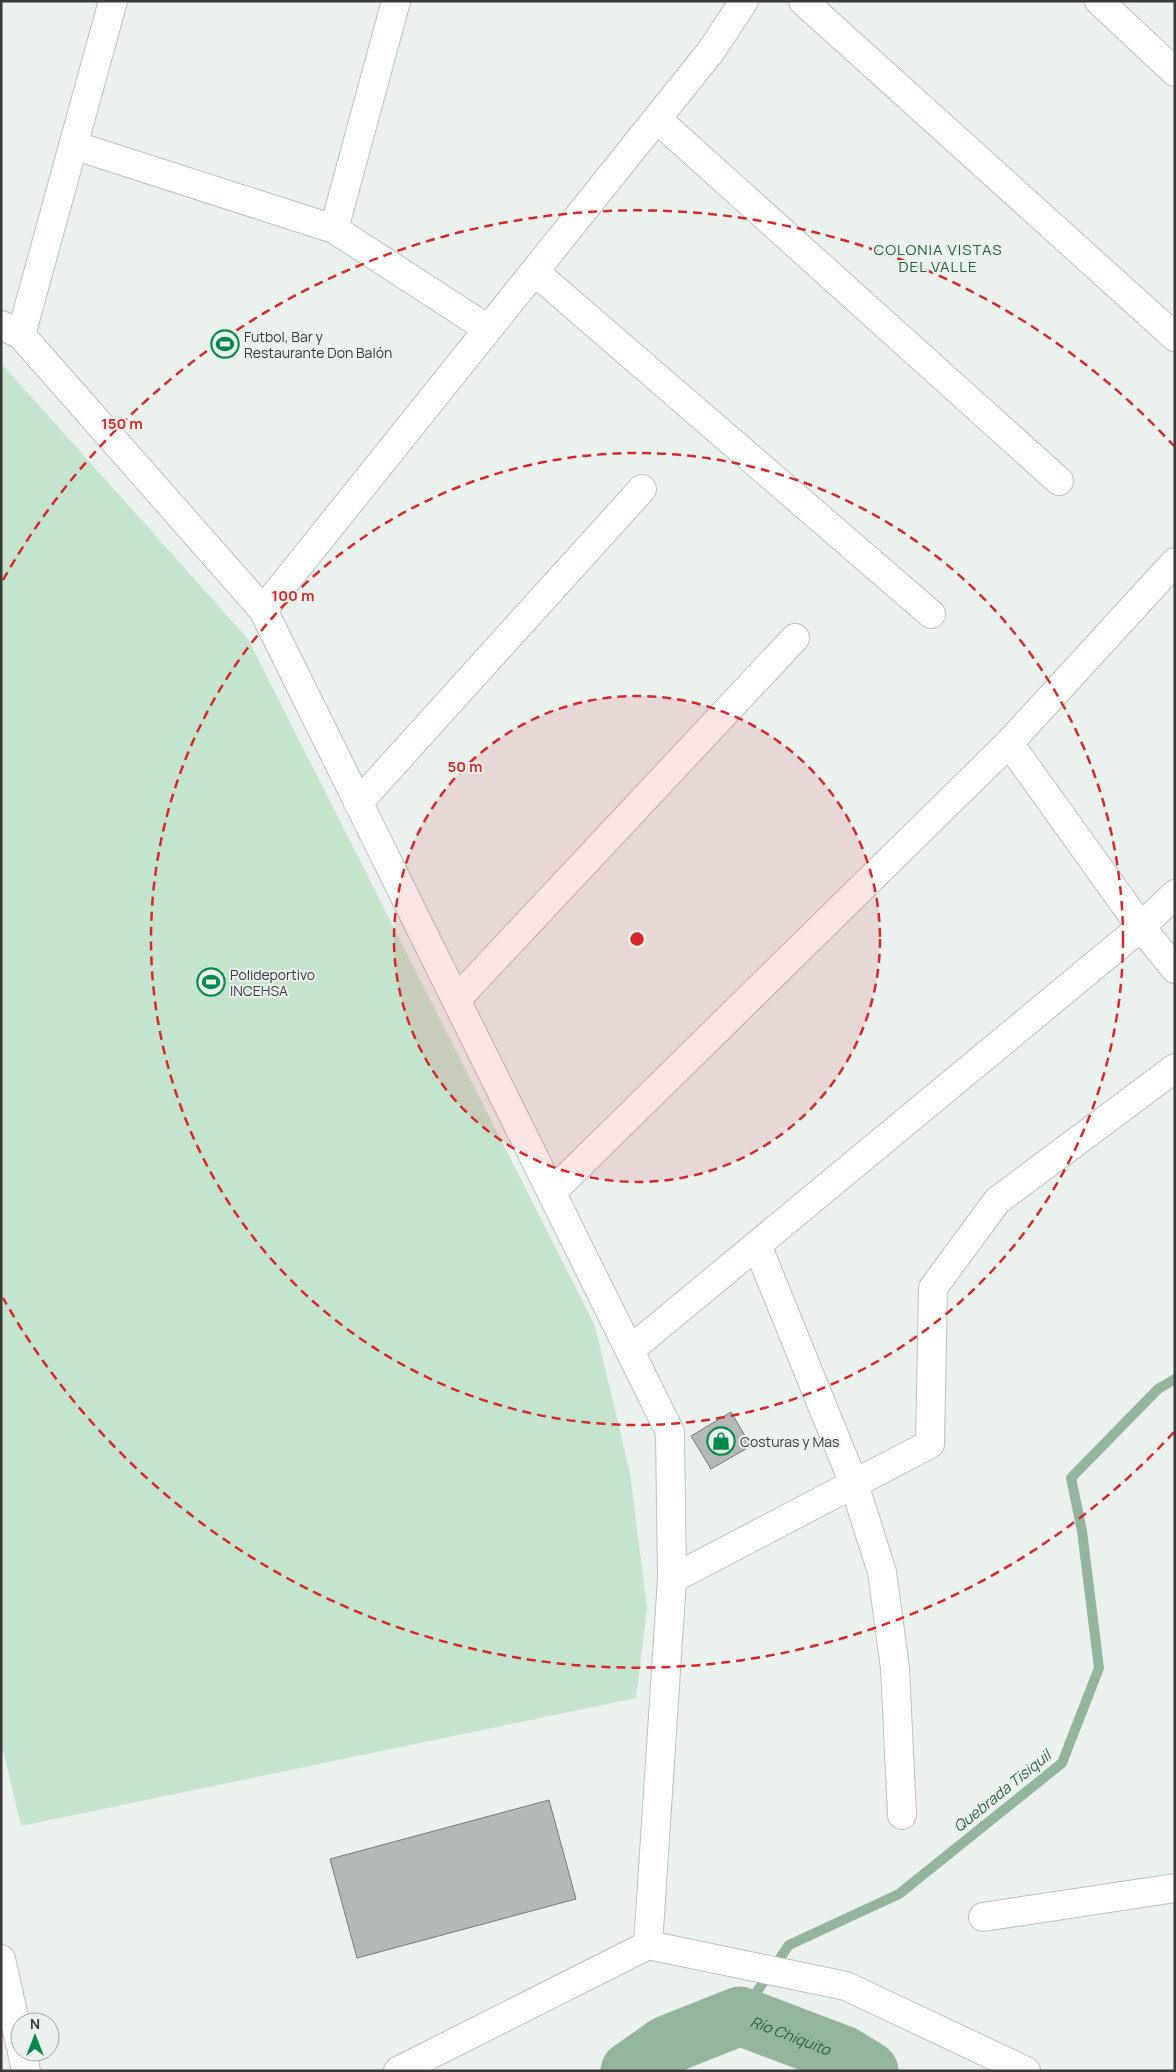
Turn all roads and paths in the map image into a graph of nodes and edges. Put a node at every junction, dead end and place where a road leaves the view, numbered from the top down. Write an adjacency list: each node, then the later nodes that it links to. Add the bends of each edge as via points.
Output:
1 (113, 1): 8 (street)
2 (396, 1): 9 (street)
3 (744, 1): 7 (street, via 711,51)
4 (803, 1): 13 (street)
5 (1099, 1): 6 (street)
6 (1175, 72)
7 (657, 119): 10 (street); 14 (street)
8 (73, 145): 9 (street); 12 (street)
9 (334, 229): 11 (street)
10 (535, 272): 11 (street); 18 (street)
11 (488, 329): 17 (street)
12 (11, 330): 17 (street)
13 (1175, 337)
14 (1059, 482)
15 (642, 489): 21 (street)
16 (1175, 562): 20 (street)
17 (263, 610): 21 (street)
18 (931, 614)
19 (795, 638): 25 (street)
20 (1009, 743): 23 (street); 27 (street)
21 (358, 803): 25 (street)
22 (1175, 894): 23 (street)
23 (1141, 928): 24 (street); 28 (street)
24 (1175, 969)
25 (456, 1000): 27 (street)
26 (1175, 1068): 30 (street, via 997,1201 933,1288 930,1444)
27 (552, 1192): 29 (street)
28 (757, 1245): 29 (street); 30 (street)
29 (630, 1350): 31 (street, via 670,1432)
30 (854, 1484): 31 (street); 32 (street, via 882,1572 895,1668)
31 (672, 1579): 35 (street)
32 (902, 1815)
33 (1175, 1888): 34 (street)
34 (983, 1917)
35 (648, 1945): 38 (street); 39 (street, via 846,1986)
36 (1, 1959): 37 (street)
37 (13, 2012)
38 (398, 2071)
39 (1026, 2071)

